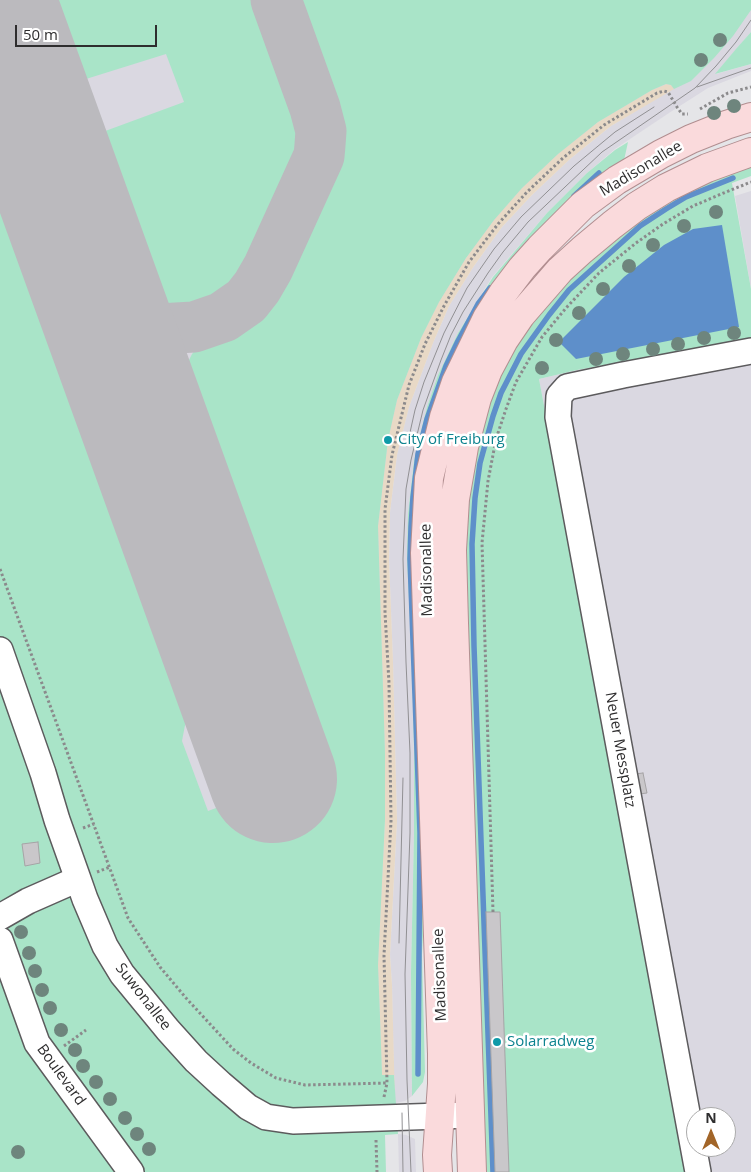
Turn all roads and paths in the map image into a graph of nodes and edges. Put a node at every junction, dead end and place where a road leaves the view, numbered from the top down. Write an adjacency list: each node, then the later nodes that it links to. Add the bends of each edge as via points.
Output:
1 (751, 87): 3 (path, via 728,93)
2 (677, 108): 4 (path, via 682,114)
3 (698, 110)
4 (690, 114)
5 (751, 117): 17 (main road, Madisonallee, via 717,128 661,154 583,205 540,248 503,293 456,382 444,417 429,478 425,554 442,1054)
6 (751, 152): 16 (main road, Madisonallee, via 666,188 637,206 582,250 516,321 488,370 477,398 455,498 452,550)
7 (751, 182): 12 (path, via 693,206 636,243 599,273 542,337 516,382 506,410 488,482 482,543)
8 (751, 351): 21 (street, Neuer Messplatz, via 567,387 559,396 558,417)
9 (0, 569): 15 (path, via 128,918 160,967 233,1049 276,1078 305,1085)
10 (0, 650): 11 (street, Suwonallee)
11 (78, 878): 13 (street); 17 (street, Suwonallee, via 105,946 122,974 184,1048 248,1107 266,1117 293,1121)
12 (493, 912)
13 (0, 917)
14 (0, 940): 18 (street, Boulevard, via 37,1043)
15 (387, 1083)
16 (470, 1115): 17 (street, Suwonallee); 20 (main road, Madisonallee)
17 (440, 1116): 19 (main road, Madisonallee)
18 (131, 1172)
19 (438, 1172)
20 (472, 1172)
21 (698, 1172)

